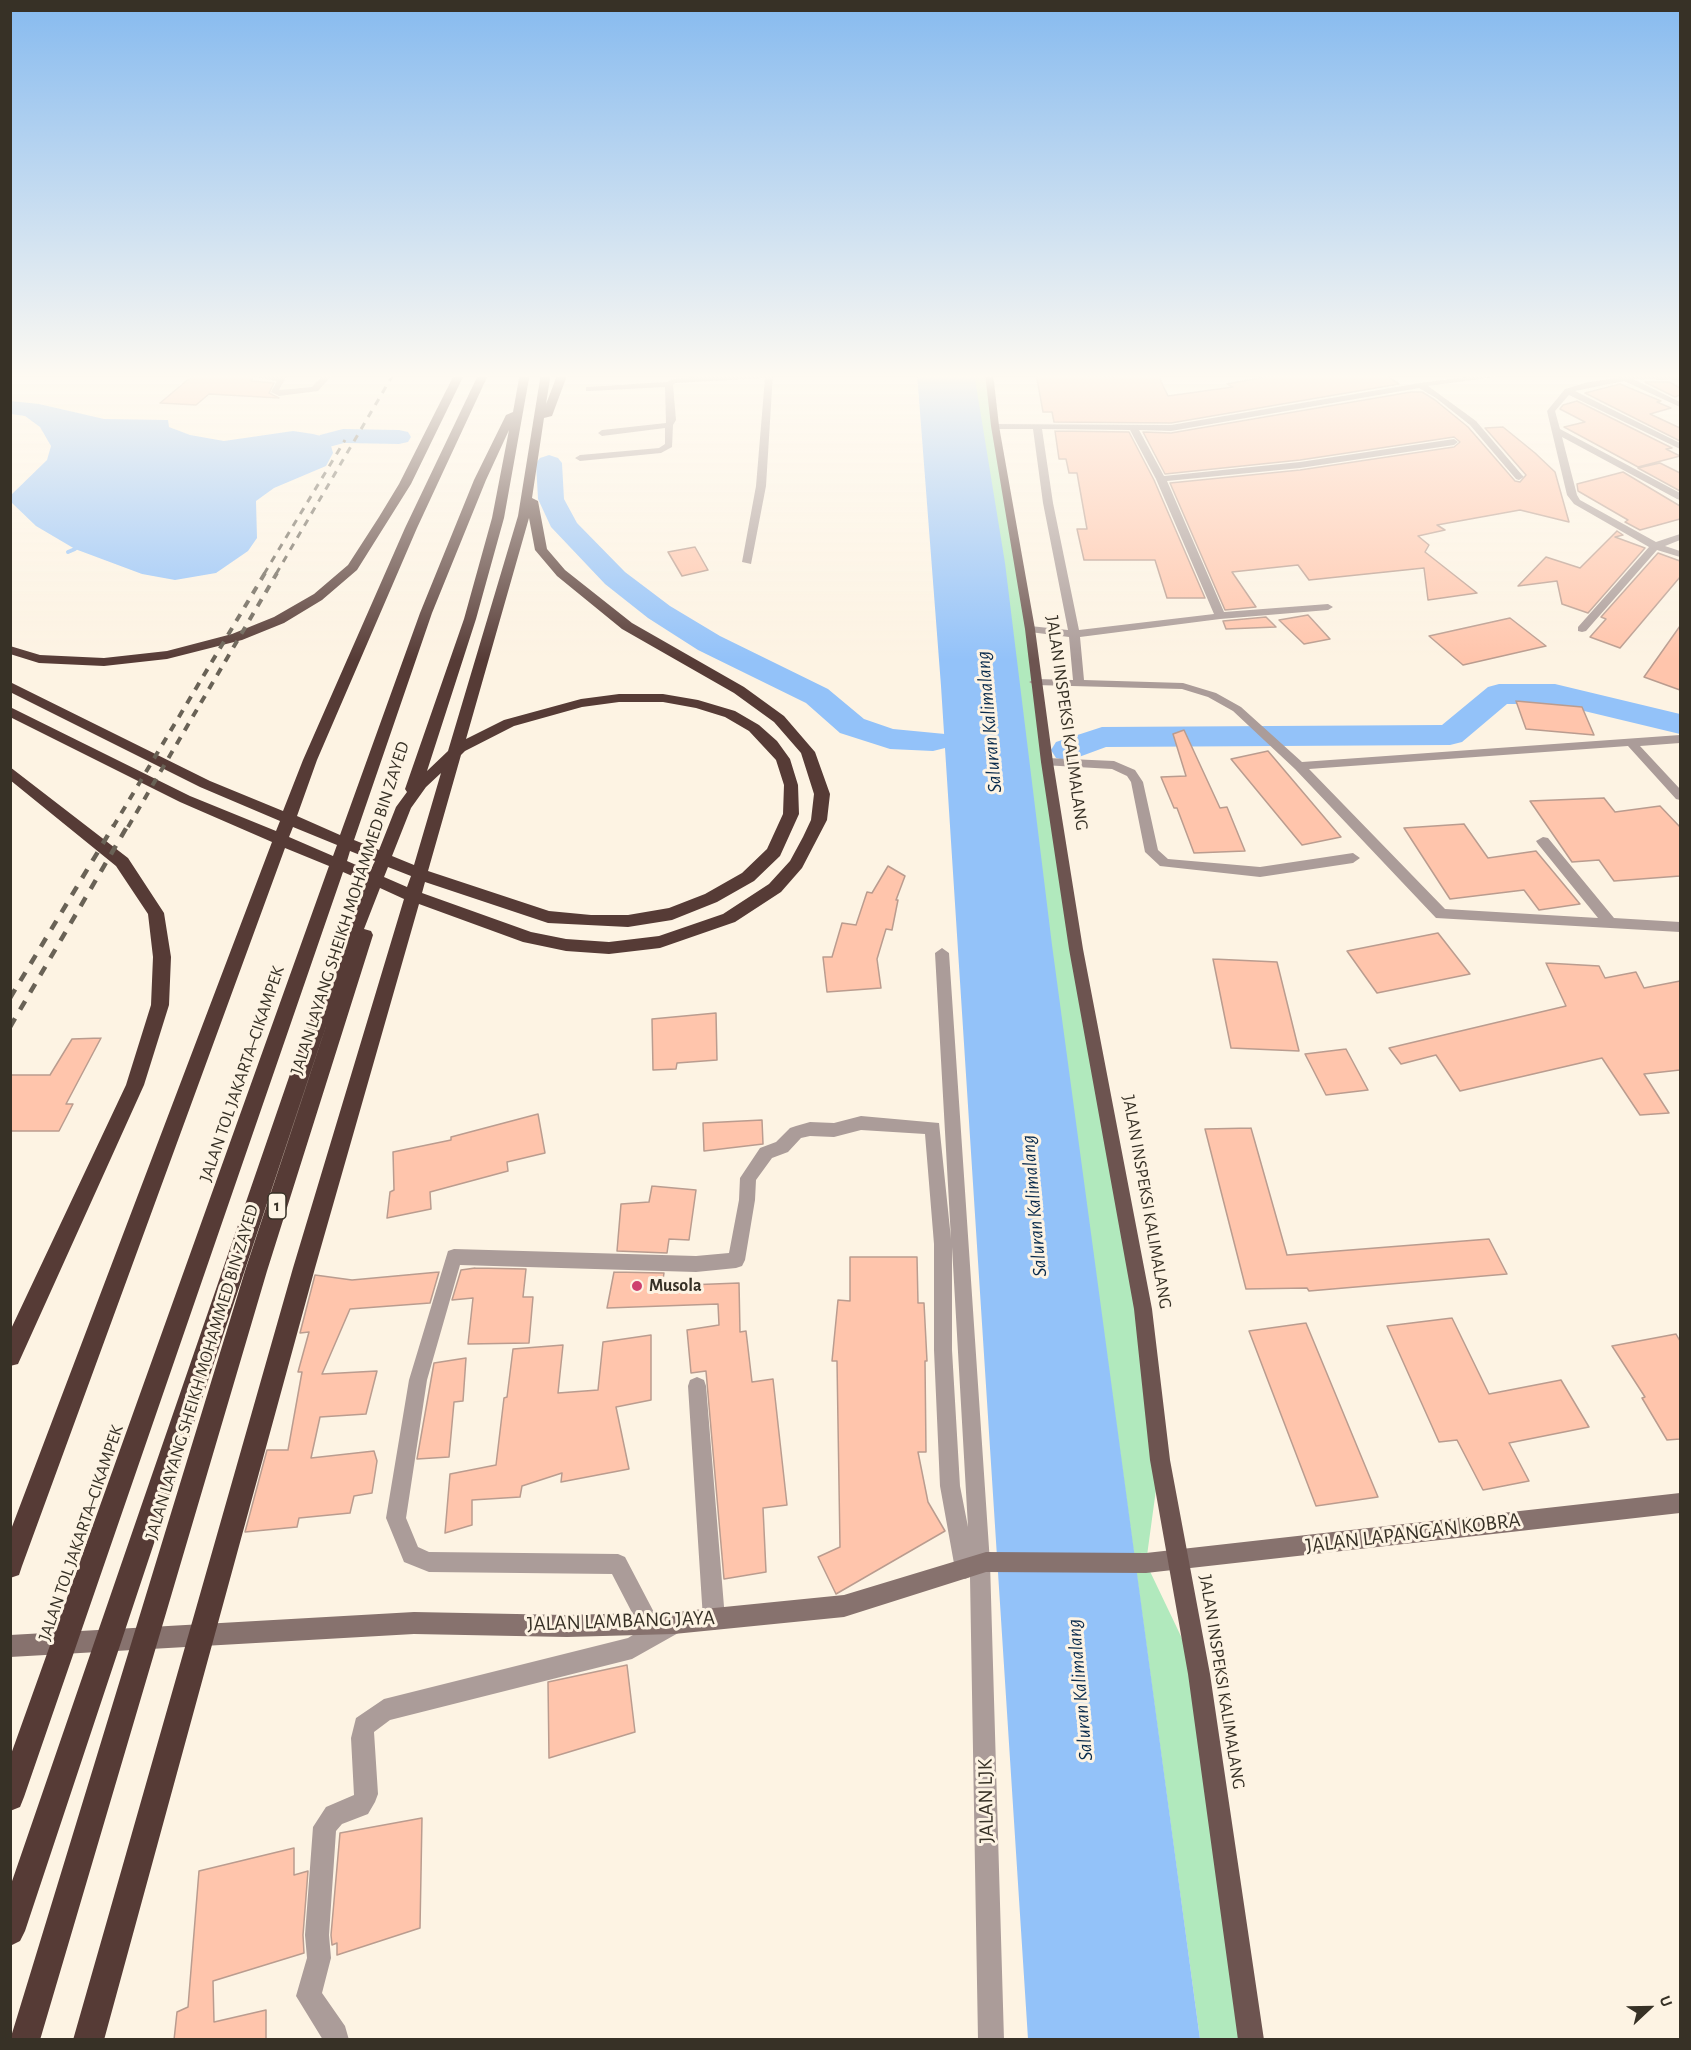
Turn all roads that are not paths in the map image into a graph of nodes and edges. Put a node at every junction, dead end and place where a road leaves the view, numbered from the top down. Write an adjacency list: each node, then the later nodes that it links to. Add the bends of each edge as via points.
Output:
1 (413, 469): 27 (highway, via 352,567 318,597 279,620 237,637 167,655 104,662 39,658)
2 (439, 469): 48 (highway, via 310,760)
3 (485, 469): 53 (highway, JALAN TOL JAKARTA–CIKAMPEK, via 426,613)
4 (507, 469): 55 (highway, JALAN LAYANG SHEIKH MOHAMMED BIN ZAYED / 1, via 470,619 256,1271)
5 (531, 469): 56 (highway, via 524,516 304,1268)
6 (534, 469): 31 (highway, via 533,517 541,550 561,573 627,626 739,690 779,719 808,752 822,794 819,820 796,864 775,888 729,918 660,942 609,948 529,938 418,898 185,799)
7 (762, 469): 21 (street)
8 (1002, 469): 25 (main road, JALAN INSPEKSI KALIMALANG)
9 (1043, 469): 26 (street)
10 (1155, 469): 16 (street)
11 (1264, 469): 16 (street)
12 (1513, 469): 15 (street)
13 (1565, 469): 19 (street, via 1577,502)
14 (1628, 469): 17 (street)
15 (1520, 477)
16 (1161, 479): 23 (street)
17 (1680, 496)
18 (1680, 537): 19 (street)
19 (1655, 546): 20 (street); 24 (street)
20 (1680, 554)
21 (747, 562)
22 (1328, 607): 23 (street)
23 (1220, 616): 26 (street)
24 (1582, 629)
25 (1030, 630): 26 (street); 28 (main road, JALAN INSPEKSI KALIMALANG)
26 (1074, 634): 29 (street)
27 (10, 650)
28 (1035, 682): 29 (street); 34 (main road, JALAN INSPEKSI KALIMALANG)
29 (1079, 684): 35 (street, via 1183,686 1212,695 1237,709)
30 (10, 686): 54 (highway, via 205,784 437,881 548,917 628,921 672,914 711,898 748,877 774,852 791,814 791,785 783,759 772,744 730,714 663,698 619,698 553,709 509,723 460,748 421,784 404,807 307,1051)
31 (10, 711)
32 (1680, 739): 33 (street)
33 (1632, 744): 35 (street); 37 (street)
34 (1047, 762): 39 (street, via 1114,765 1131,773 1137,782 1152,852 1165,863 1260,872); 46 (main road, JALAN INSPEKSI KALIMALANG, via 1076,949 1143,1309 1160,1460)
35 (1299, 766): 40 (street, via 1441,914)
36 (10, 772): 43 (highway, via 122,862 156,913 162,957 160,1005 135,1085)
37 (1680, 796)
38 (1544, 841): 40 (street)
39 (1353, 858)
40 (1610, 923): 41 (street)
41 (1680, 927)
42 (942, 953): 47 (street)
43 (10, 1356)
44 (697, 1386): 49 (street)
45 (1680, 1503): 46 (street, JALAN LAPANGAN KOBRA)
46 (1177, 1560): 47 (street, JALAN LAPANGAN KOBRA); 59 (main road, JALAN INSPEKSI KALIMALANG, via 1199,1674)
47 (977, 1564): 49 (street, JALAN LAMBANG JAYA, via 844,1606); 50 (street, via 950,1486 943,1350 943,1244 933,1128 861,1123 834,1130 810,1129 796,1132 782,1147 766,1154 748,1178 736,1260 696,1264 454,1257 418,1380 396,1518 411,1555 429,1562 618,1564); 58 (street, JALAN LJK)
48 (10, 1566)
49 (714, 1619): 51 (street, JALAN LAMBANG JAYA)
50 (649, 1623): 51 (street, JALAN LAMBANG JAYA); 52 (street, JALAN LAMBANG JAYA, via 414,1623)
51 (674, 1623): 57 (street, via 632,1648 384,1710 364,1726 363,1802 334,1815 325,1827 317,1935 319,1958 309,1996)
52 (10, 1646)
53 (10, 1797)
54 (10, 1931)
55 (24, 2040)
56 (88, 2040)
57 (336, 2040)
58 (991, 2040)
59 (1251, 2040)

